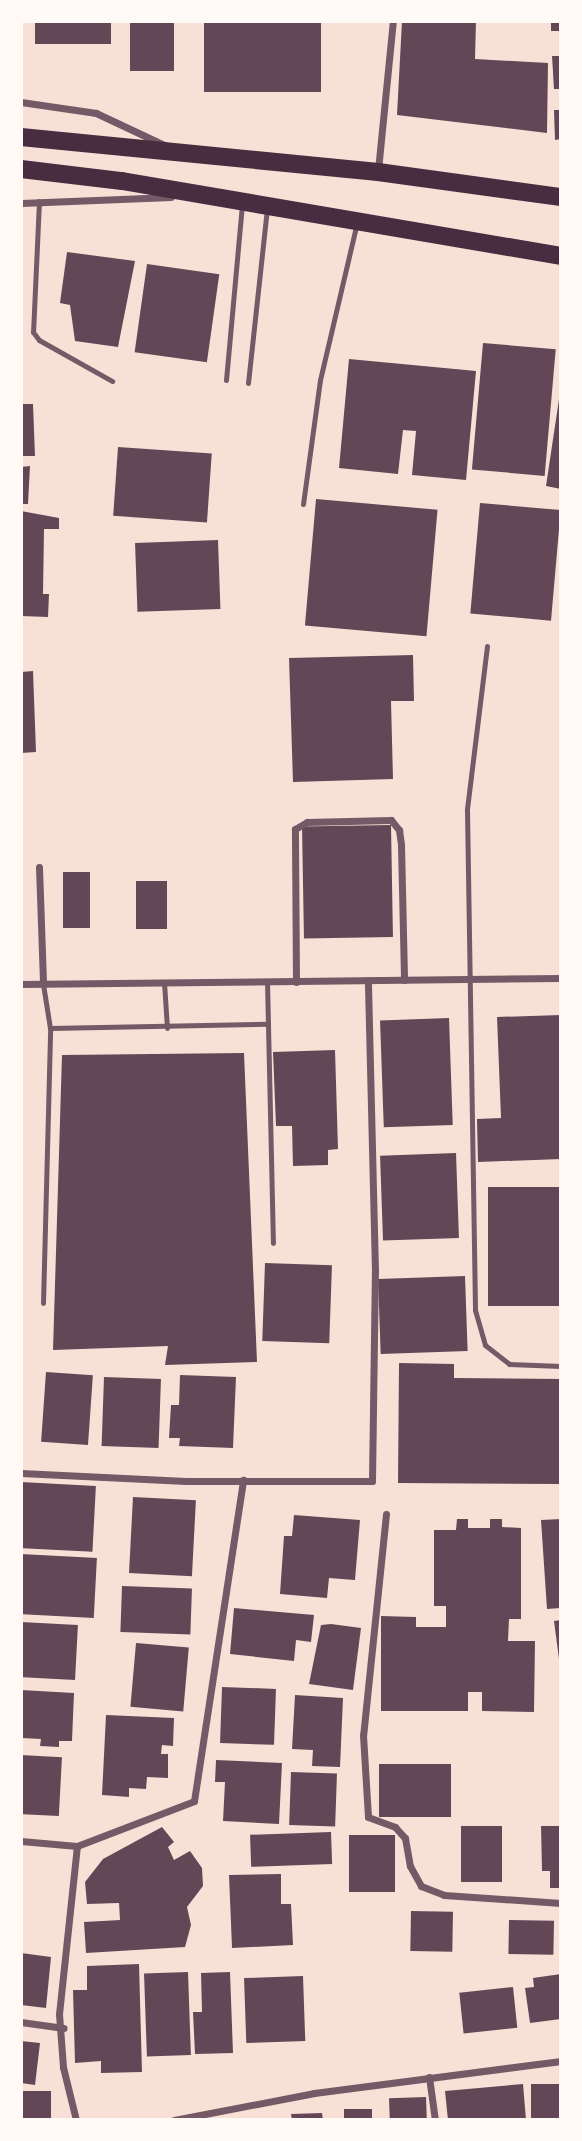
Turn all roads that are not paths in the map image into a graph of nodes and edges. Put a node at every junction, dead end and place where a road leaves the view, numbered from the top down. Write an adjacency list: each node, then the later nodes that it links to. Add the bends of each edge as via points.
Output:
1 (393, 21): 6 (street)
2 (21, 102): 4 (street, via 96,113)
3 (22, 137): 4 (main road)
4 (181, 153): 6 (main road)
5 (21, 169): 7 (main road)
6 (378, 172): 8 (main road)
7 (200, 194): 9 (street, via 97,203); 10 (main road)
8 (561, 197)
9 (39, 201): 11 (street); 16 (lane, via 33,332 39,340)
10 (243, 201): 12 (main road); 15 (lane)
11 (21, 203)
12 (267, 206): 13 (main road); 17 (lane)
13 (357, 222): 14 (main road); 18 (lane, via 320,380)
14 (561, 256)
15 (226, 380)
16 (112, 381)
17 (248, 383)
18 (303, 504)
19 (487, 646): 22 (lane, via 467,810)
20 (39, 867): 29 (street)
21 (561, 978): 22 (street)
22 (468, 979): 24 (street); 35 (lane, via 475,1310 485,1345 509,1364)
23 (368, 980): 24 (street); 27 (street); 37 (street, via 375,1271 372,1481)
24 (404, 980): 27 (street, via 400,830 391,820 307,822 295,829)
25 (267, 981): 26 (street); 27 (street); 30 (lane)
26 (164, 982): 29 (street); 32 (lane)
27 (296, 982)
28 (21, 984): 29 (street)
29 (43, 984): 31 (lane)
30 (268, 1024): 32 (lane); 33 (lane)
31 (50, 1028): 32 (lane); 34 (lane)
32 (167, 1028)
33 (273, 1243)
34 (43, 1303)
35 (561, 1366)
36 (21, 1473): 37 (street)
37 (243, 1480): 40 (street, via 194,1801)
38 (386, 1514): 41 (street, via 363,1735 368,1817 396,1827 405,1838 410,1866 421,1886 444,1895)
39 (21, 1841): 40 (street)
40 (78, 1846): 43 (street, via 59,2014)
41 (561, 1903)
42 (21, 2022): 43 (street)
43 (64, 2028): 46 (street, via 63,2067)
44 (561, 2061): 45 (street)
45 (429, 2077): 47 (street, via 197,2112); 48 (street)
46 (76, 2120)
47 (174, 2120)
48 (435, 2120)

